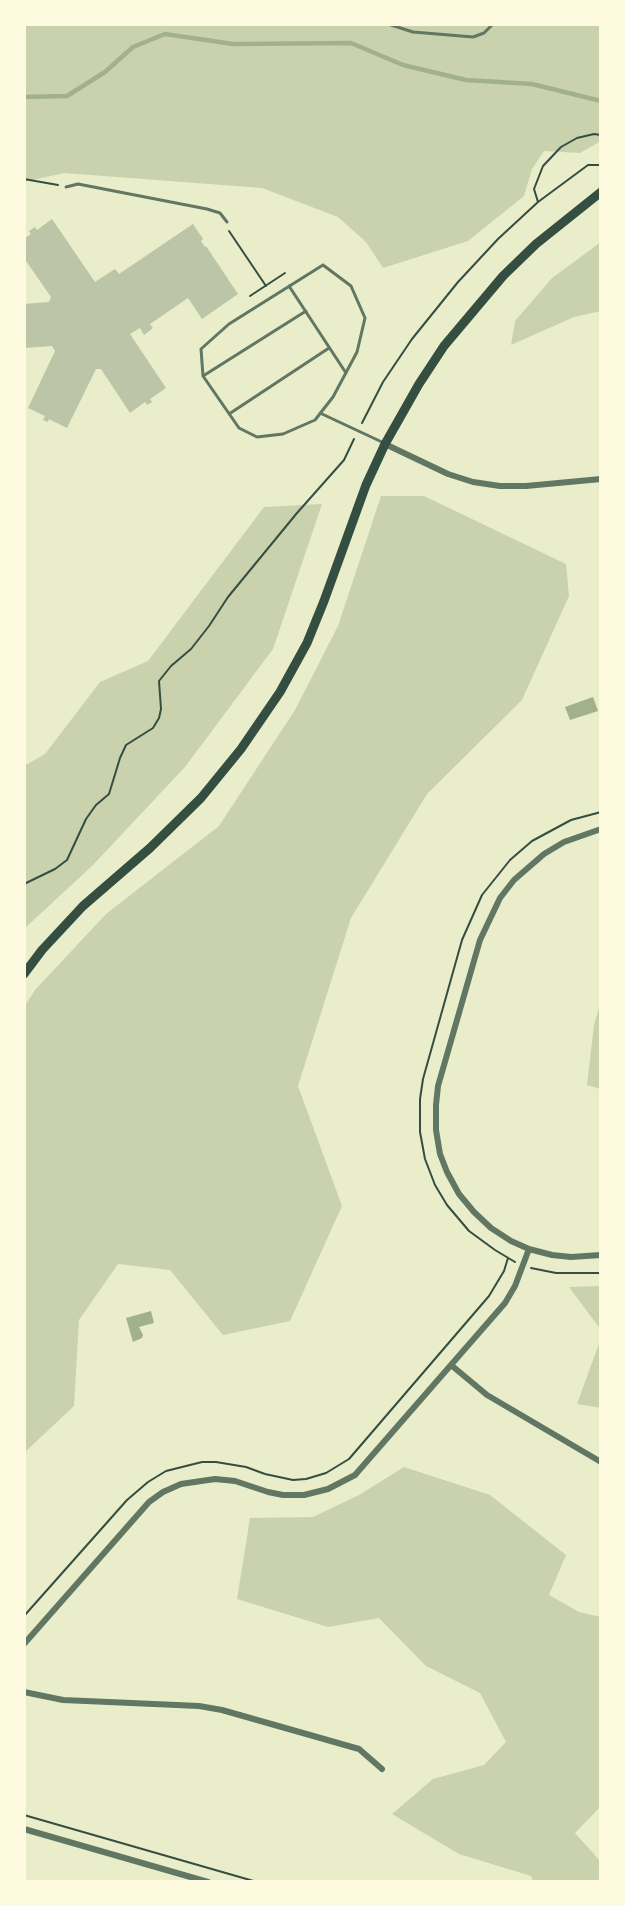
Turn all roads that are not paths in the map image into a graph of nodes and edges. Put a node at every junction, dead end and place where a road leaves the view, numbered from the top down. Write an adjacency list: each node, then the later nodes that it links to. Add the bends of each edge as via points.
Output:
1 (388, 24): 2 (lane, via 413,33 473,37)
2 (493, 24)
3 (66, 187): 5 (lane, via 78,184 207,209 220,213)
4 (601, 192): 13 (main road, via 537,244 473,310 418,384)
5 (225, 223)
6 (289, 286): 7 (lane); 9 (lane, via 323,265 351,286 365,318 357,352); 10 (lane, via 229,324 201,349)
7 (306, 311): 8 (lane); 10 (lane)
8 (329, 348): 9 (lane); 12 (lane)
9 (346, 374): 11 (lane)
10 (203, 376): 12 (lane)
11 (320, 413): 12 (lane, via 315,420 283,434 257,437 239,428); 13 (lane)
12 (229, 414)
13 (385, 444): 14 (street, via 448,474 482,483 526,486); 16 (main road, via 307,643 260,724 201,798 83,906)
14 (601, 479)
15 (601, 829): 17 (street, via 544,854 500,898 480,940 438,1086 437,1138 447,1172 459,1194 491,1228)
16 (24, 974)
17 (529, 1249): 18 (street, via 572,1257); 19 (street, via 505,1303)
18 (601, 1256)
19 (451, 1365): 20 (street, via 488,1395); 21 (street, via 355,1475 328,1489 283,1495 214,1479 181,1484 163,1492 149,1502)
20 (601, 1462)
21 (24, 1644)
22 (24, 1692): 23 (street, via 63,1700 222,1710 358,1749)
23 (382, 1769)
24 (24, 1829): 25 (street)
25 (207, 1882)

